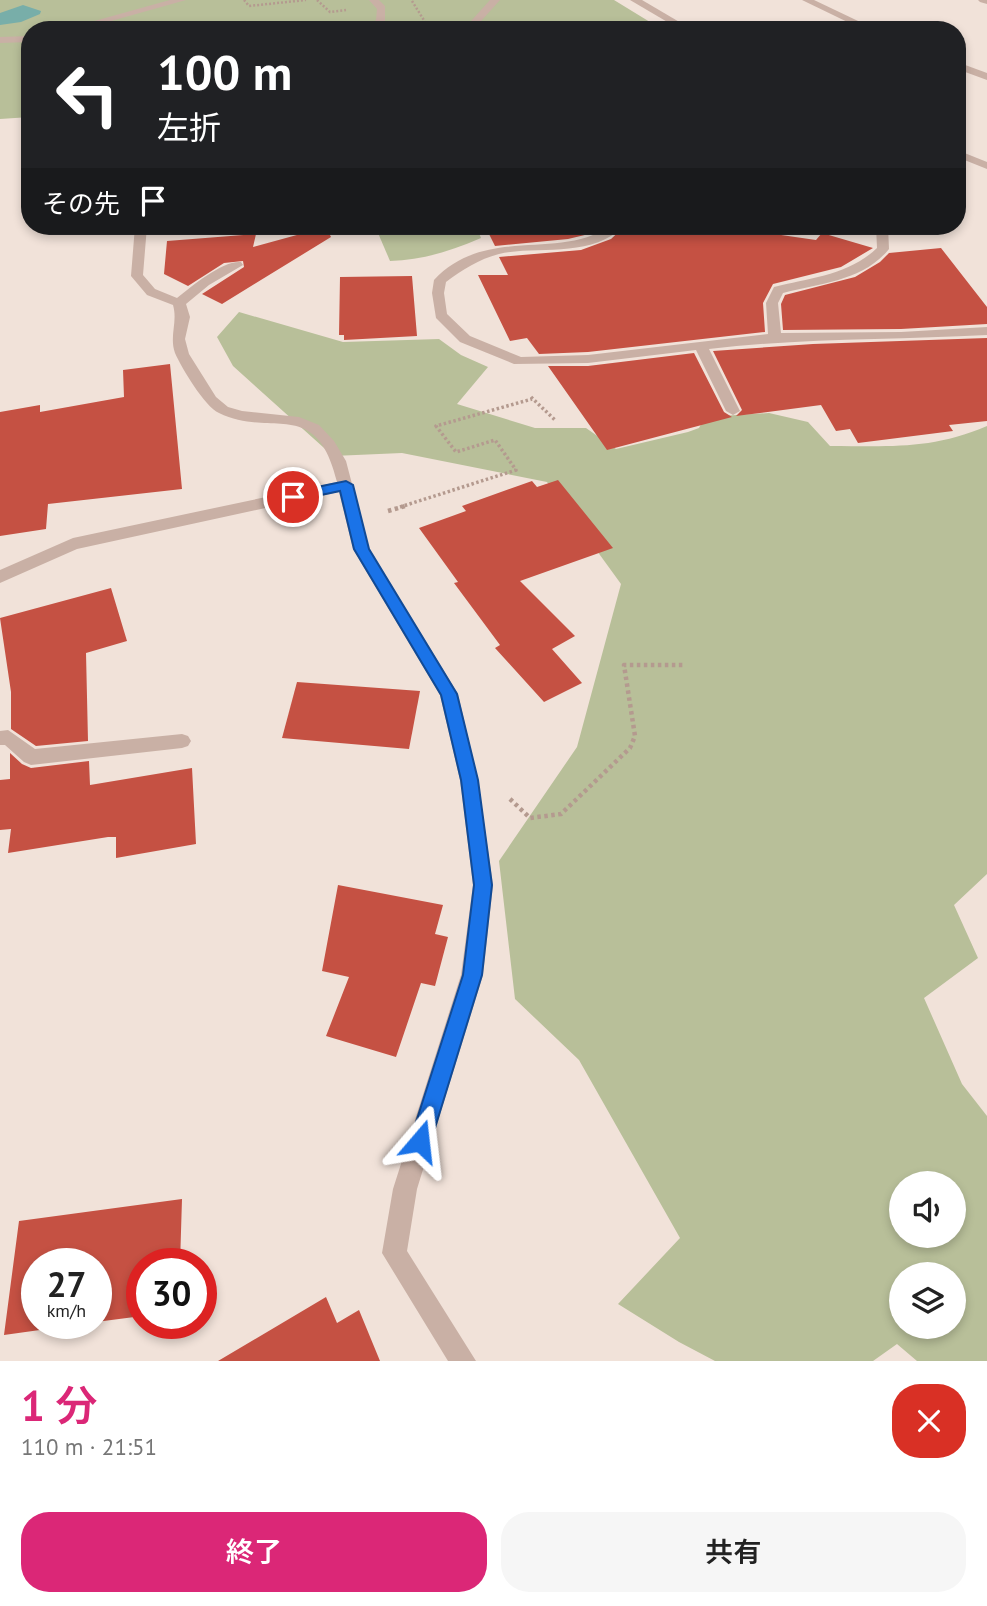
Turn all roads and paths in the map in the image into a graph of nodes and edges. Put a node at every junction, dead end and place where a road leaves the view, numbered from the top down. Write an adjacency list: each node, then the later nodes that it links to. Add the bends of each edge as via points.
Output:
1 (181, 0): 11 (street)
2 (244, 0): 3 (path, via 249,6 258,6)
3 (306, 0)
4 (317, 0): 10 (path, via 330,12)
5 (374, 0): 12 (street, via 382,9)
6 (411, 0): 13 (path)
7 (495, 0): 14 (street)
8 (635, 0): 15 (street)
9 (807, 0): 16 (street)
10 (356, 8)
11 (101, 21)
12 (380, 21)
13 (424, 21)
14 (476, 21)
15 (672, 21)
16 (852, 21)
17 (21, 39): 18 (street)
18 (0, 40)
19 (966, 69): 20 (street)
20 (987, 77)
21 (966, 157): 22 (street)
22 (987, 166)
23 (140, 235): 27 (street, via 137,276 151,292)
24 (604, 235): 30 (street, via 561,246 509,248 478,256 440,280 441,315 465,340 519,361 588,359)
25 (882, 235): 29 (street, via 883,249 872,262 846,275 778,290 772,303)
26 (237, 265): 27 (street)
27 (179, 303): 33 (street, via 181,354 211,400 223,410 294,420 314,428 339,461)
28 (987, 331): 29 (street)
29 (775, 338): 30 (street)
30 (700, 345): 32 (street)
31 (532, 399): 34 (path, via 436,426 456,452 495,440 516,470)
32 (733, 411)
33 (346, 485): 34 (street); 35 (street, via 73,544)
34 (355, 522): 40 (street, via 362,549 449,694 469,780 483,885 472,975 405,1189 394,1253)
35 (0, 578)
36 (684, 665): 39 (path, via 624,665 635,736 630,747 561,814 530,818 511,801)
37 (0, 738): 38 (street, via 8,737 31,757)
38 (182, 741)
39 (506, 789)
40 (463, 1361)

